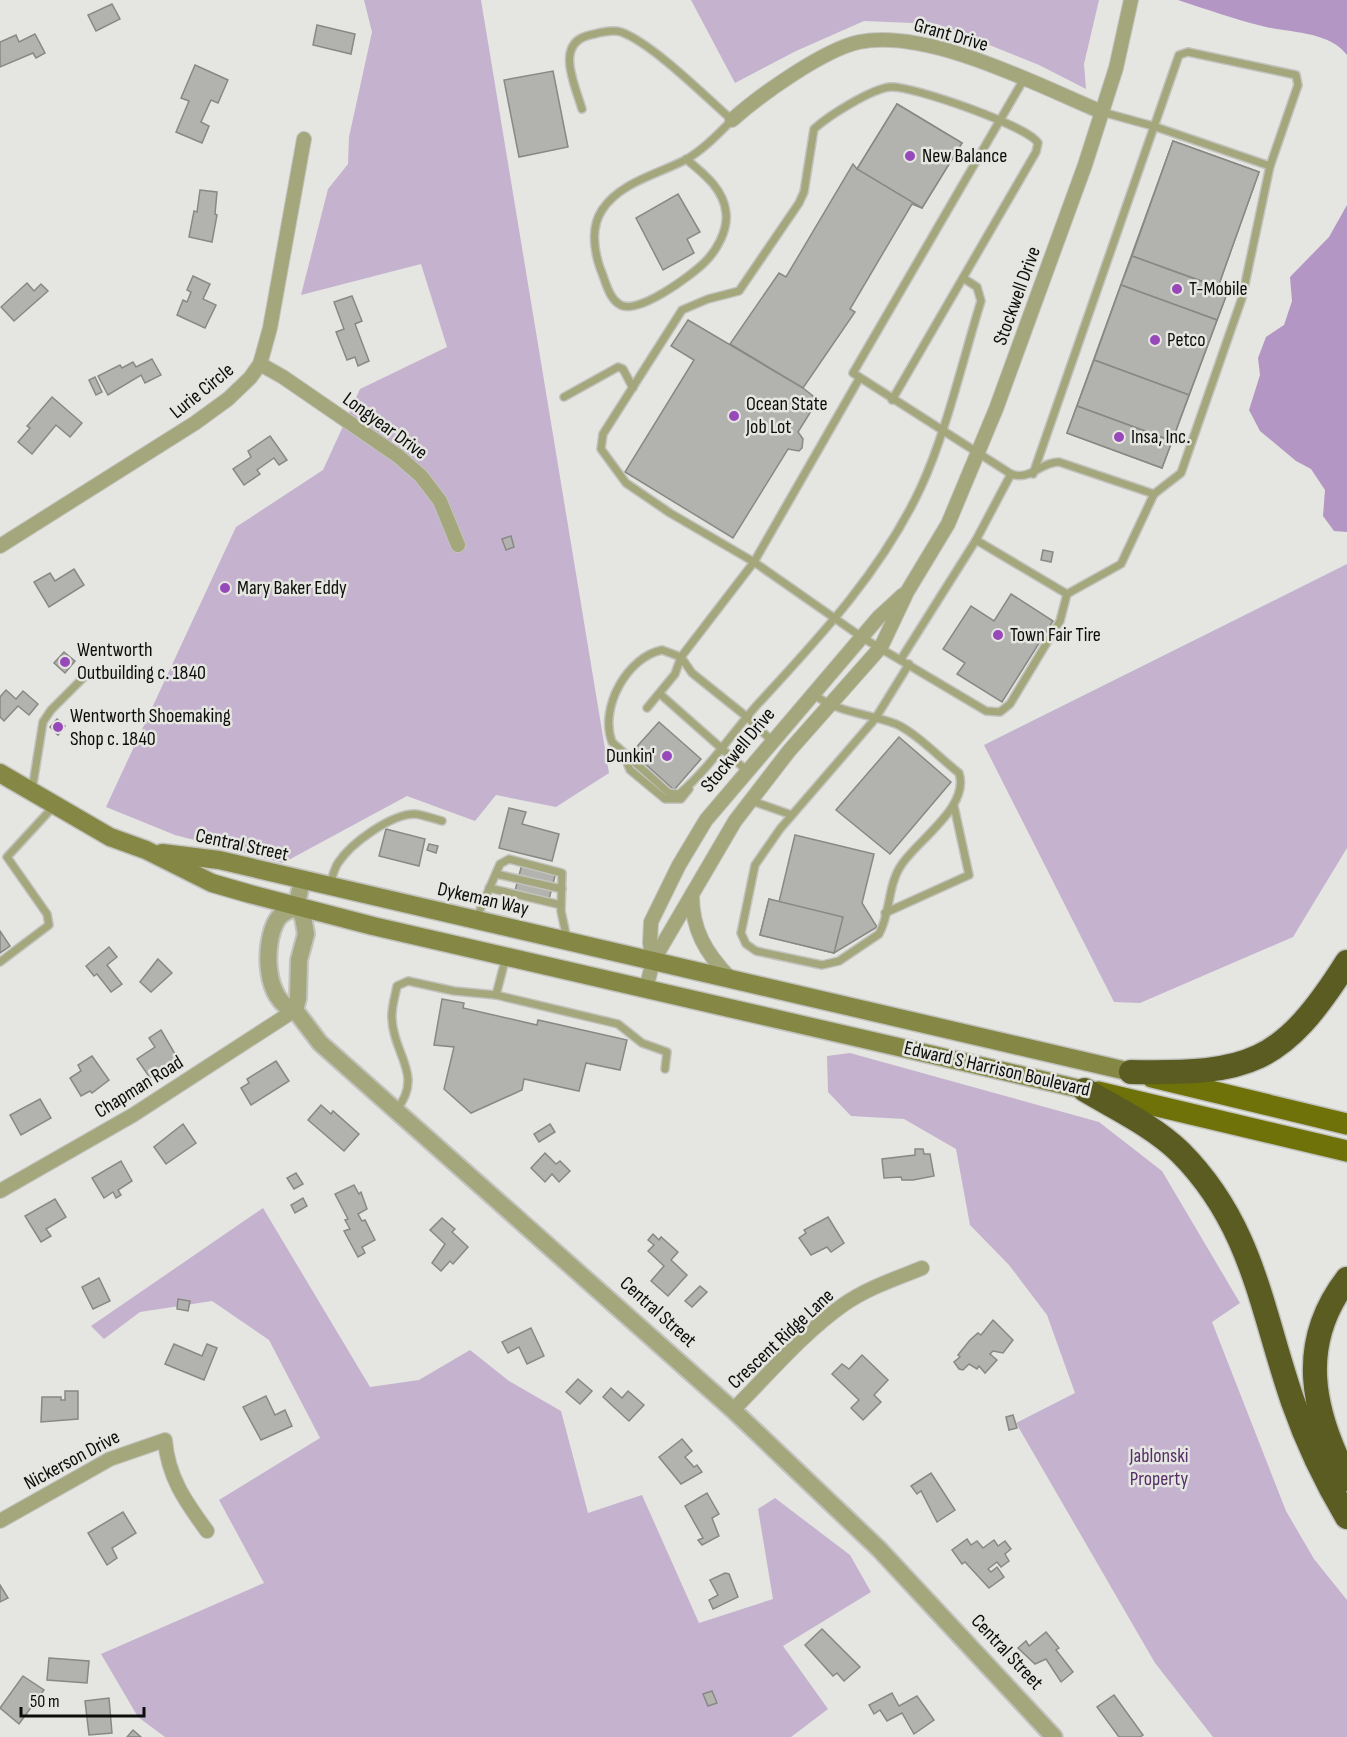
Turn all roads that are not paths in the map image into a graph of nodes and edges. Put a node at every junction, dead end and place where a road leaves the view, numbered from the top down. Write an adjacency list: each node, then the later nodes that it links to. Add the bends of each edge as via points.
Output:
1 (1131, 0): 4 (street, Stockwell Drive)
2 (1024, 79): 4 (street, Grant Drive); 5 (lane); 6 (street, Grant Drive, via 919,43 859,42 835,51 761,94)
3 (582, 108): 6 (lane, via 569,62 574,41 620,31 654,53)
4 (1102, 112): 7 (lane); 18 (street, Stockwell Drive)
5 (1000, 119): 11 (lane, via 1033,136 1038,147); 13 (lane, via 854,369); 14 (lane, via 907,89 889,87 824,121 811,135 802,198 744,286 733,294 682,310)
6 (732, 120): 9 (lane, via 704,148)
7 (1153, 126): 10 (lane); 10 (lane, via 1181,52 1293,74 1298,85); 20 (lane)
8 (304, 139): 12 (street, Lurie Circle)
9 (686, 159): 9 (lane, via 621,190 602,209 594,238 602,273 618,304 638,306 657,296 706,261 718,245 726,227 720,194 706,175)
10 (1270, 166): 21 (lane, via 1242,298 1185,462 1178,478)
11 (963, 278): 16 (lane); 17 (lane, via 977,286 981,301)
12 (260, 364): 23 (street, Longyear Drive, via 398,456 421,476 440,501); 24 (street, Lurie Circle, via 228,399 195,423)
13 (859, 379): 16 (lane); 25 (lane)
14 (633, 388): 15 (lane, via 618,367); 25 (lane, via 603,434 601,449 626,483)
15 (564, 397)
16 (892, 400): 17 (lane)
17 (941, 430): 18 (lane); 28 (lane, via 921,487 890,543 861,588)
18 (979, 453): 19 (lane); 26 (street, Stockwell Drive, via 948,524)
19 (1011, 474): 20 (lane); 22 (lane)
20 (1032, 474): 21 (lane, via 1044,465 1059,462)
21 (1154, 494): 27 (lane, via 1121,564)
22 (976, 540): 27 (lane); 32 (lane)
23 (458, 545)
24 (0, 546)
25 (754, 562): 28 (lane); 31 (lane)
26 (907, 592): 29 (street, Stockwell Drive); 30 (street, Stockwell Drive)
27 (1067, 594): 33 (lane, via 1060,621 1010,704 1000,712 986,711)
28 (834, 619): 29 (lane); 39 (lane)
29 (863, 638): 30 (lane); 36 (street, Stockwell Drive)
30 (881, 647): 32 (lane); 37 (street, Stockwell Drive)
31 (681, 657): 35 (lane, via 675,674); 39 (lane, via 692,672); 42 (lane, via 663,650 639,662 613,696 608,731 612,742 669,794 682,791)
32 (901, 659): 33 (lane)
33 (909, 664): 40 (lane)
34 (85, 676): 45 (lane, via 44,722)
35 (660, 694): 38 (lane); 42 (lane)
36 (813, 694): 37 (lane); 41 (street, Stockwell Drive)
37 (829, 706): 40 (lane); 46 (street, Stockwell Drive)
38 (647, 708)
39 (747, 717): 41 (lane); 42 (lane)
40 (875, 719): 48 (lane, via 902,728 959,773 961,784); 49 (lane)
41 (771, 740): 43 (street, Stockwell Drive)
42 (721, 746): 43 (lane)
43 (746, 770): 64 (street, Stockwell Drive, via 705,820 666,889 651,922)
44 (0, 773): 45 (main road, Central Street)
45 (31, 792): 47 (main road, Central Street)
46 (749, 800): 49 (lane); 57 (street, Stockwell Drive)
47 (54, 806): 51 (main road, Central Street, via 110,837); 65 (lane, via 7,857 47,914 49,925)
48 (954, 806): 60 (lane, via 902,864); 60 (lane, via 969,875)
49 (792, 815): 60 (lane, via 755,865 741,927 742,939 756,951 822,965 839,961 875,938)
50 (442, 821): 54 (lane, via 415,814 379,828 356,843 338,863)
51 (146, 850): 53 (main road, Central Street, via 219,860); 59 (main road, Central Street, via 213,883)
52 (496, 874): 55 (lane); 56 (lane); 56 (lane, via 507,859 558,870 562,873)
53 (302, 881): 54 (main road, Dykeman Way); 59 (street, Central Street)
54 (329, 887): 61 (main road, Dykeman Way)
55 (489, 888): 58 (lane); 61 (lane)
56 (562, 889): 58 (lane)
57 (692, 896): 64 (street, Stockwell Drive); 67 (street, via 699,937)
58 (561, 905): 62 (lane)
59 (296, 907): 63 (main road); 70 (street, via 303,917 306,934 299,960); 70 (street, Central Street, via 277,920 269,954 277,996)
60 (885, 913)
61 (475, 920): 62 (main road, Dykeman Way)
62 (568, 941): 64 (main road, Dykeman Way)
63 (506, 957): 68 (main road); 69 (lane)
64 (653, 961): 67 (main road, Edward S Harrison Boulevard); 68 (street, Stockwell Drive)
65 (0, 962)
66 (1347, 962): 72 (highway, via 1302,1026 1259,1056 1217,1070)
67 (729, 977): 72 (main road, Edward S Harrison Boulevard)
68 (646, 989): 73 (main road, Edward S Harrison Boulevard)
69 (496, 994): 71 (lane, via 621,1025 642,1043 667,1052); 74 (lane, via 454,991 408,981 396,986 392,1020 408,1078 406,1098)
70 (295, 1010): 74 (street, Central Street, via 320,1042); 77 (street, Chapman Road, via 133,1115)
71 (665, 1069)
72 (1131, 1072): 75 (main road, Edward S Harrison Boulevard)
73 (1085, 1090): 76 (main road, Edward S Harrison Boulevard); 82 (highway, via 1170,1144 1192,1165 1227,1212 1245,1247 1309,1442)
74 (395, 1111): 80 (street, Central Street)
75 (1347, 1124)
76 (1347, 1151)
77 (0, 1191)
78 (922, 1268): 80 (street, Crescent Ridge Lane, via 844,1305 817,1326)
79 (1347, 1279): 81 (highway, via 1321,1323 1314,1365 1322,1422)
80 (733, 1410): 85 (street, Central Street, via 879,1549)
81 (1347, 1479)
82 (1347, 1517)
83 (0, 1521): 84 (street, Nickerson Drive, via 110,1459 165,1440 171,1476)
84 (207, 1531)
85 (1054, 1737)

